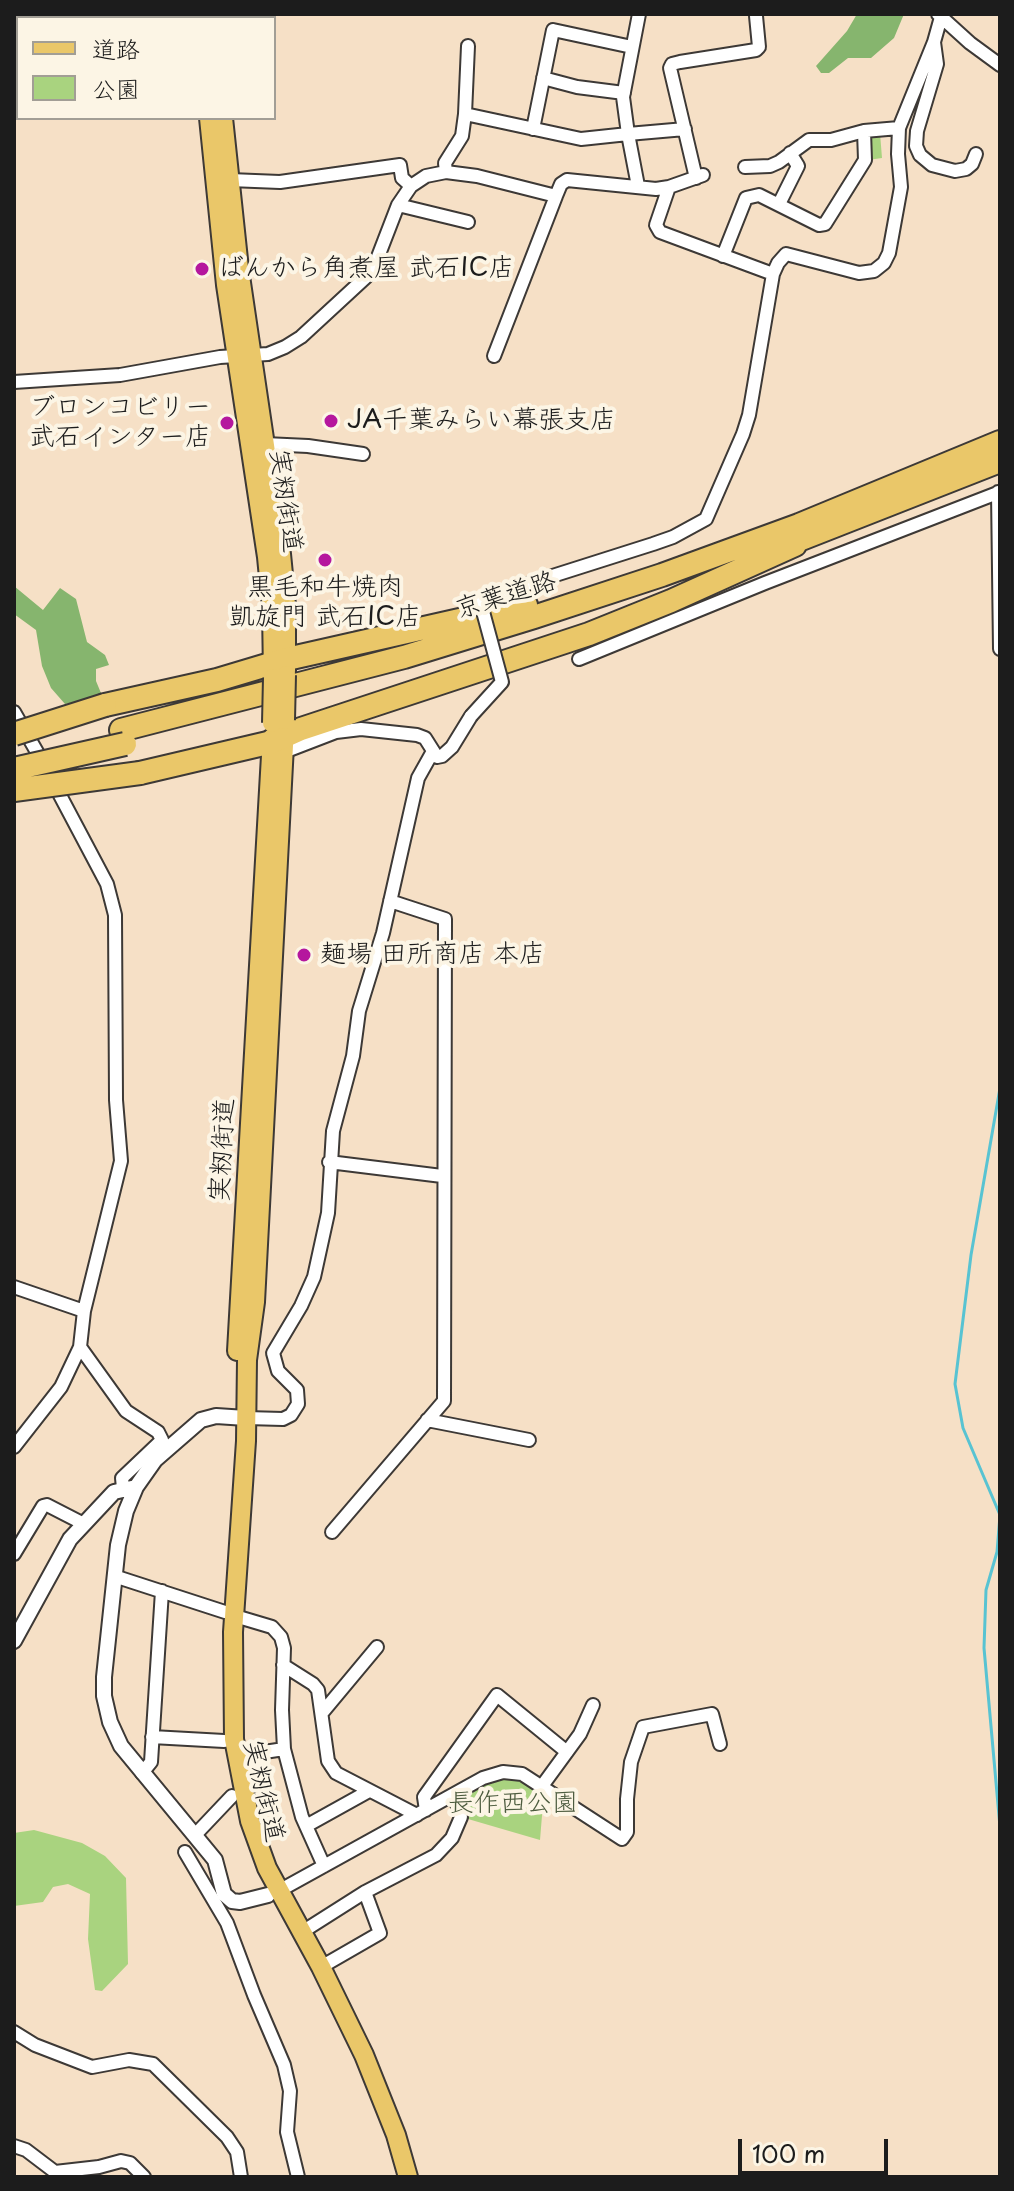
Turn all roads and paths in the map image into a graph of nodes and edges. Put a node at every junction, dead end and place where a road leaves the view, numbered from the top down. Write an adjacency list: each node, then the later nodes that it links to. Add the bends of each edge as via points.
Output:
1 (639, 14): 6 (street)
2 (756, 16): 15 (street, via 759,47 752,53 672,64)
3 (940, 16): 4 (street); 7 (street)
4 (934, 42): 13 (street); 19 (street, via 937,64 916,146 932,165 955,171 966,169)
5 (468, 46): 10 (street)
6 (632, 47): 8 (street, via 553,30); 9 (street)
7 (1000, 65)
8 (543, 78): 9 (street); 14 (street)
9 (624, 93): 17 (street)
10 (465, 114): 14 (street); 21 (street)
11 (209, 120): 32 (main road, 実籾街道, via 226,285)
12 (223, 120): 22 (main road, 実籾街道)
13 (899, 128): 16 (street); 31 (street, via 901,187 884,263 859,273 786,254)
14 (533, 129): 17 (street, via 581,139)
15 (685, 129): 17 (street); 25 (street, via 700,177)
16 (864, 131): 18 (street, via 809,140); 27 (street, via 865,160 825,224)
17 (628, 134): 24 (street)
18 (790, 153): 20 (street, via 770,166); 27 (street, via 798,166)
19 (976, 154)
20 (745, 167)
21 (446, 172): 23 (street); 26 (street)
22 (230, 180): 23 (street, via 280,182 400,165 402,178); 32 (main road, 実籾街道)
23 (411, 186): 28 (street)
24 (638, 186): 25 (street); 26 (street, via 572,179)
25 (669, 187): 30 (street, via 656,225 660,232)
26 (556, 196): 33 (street)
27 (779, 204): 30 (street, via 759,195 746,198)
28 (398, 205): 29 (street); 32 (street, via 366,277 301,337 277,351)
29 (468, 222)
30 (723, 256): 31 (street)
31 (773, 274): 49 (street, bridge, via 749,415 706,519 673,537 480,599 502,682 447,753)
32 (244, 355): 34 (street, via 120,375); 36 (main road, 実籾街道); 44 (main road, 実籾街道)
33 (494, 356)
34 (14, 382)
35 (1000, 442): 40 (highway, 京葉道路)
36 (265, 444): 37 (street); 44 (main road, 実籾街道, via 281,554)
37 (363, 454)
38 (1000, 461): 41 (highway, 京葉道路)
39 (999, 492): 42 (street); 43 (street)
40 (799, 525): 44 (highway, via 542,602); 48 (highway, 京葉道路, via 662,575 404,657)
41 (825, 532): 47 (highway, via 589,634); 48 (highway, 京葉道路, via 406,672)
42 (1000, 649)
43 (579, 659)
44 (280, 669): 46 (highway, bridge, via 105,705); 47 (main road, 実籾街道, bridge)
45 (14, 712): 57 (street, via 94,856 115,915 121,1161)
46 (14, 734)
47 (280, 735): 49 (street, via 361,729 417,735 425,738); 52 (highway, bridge, via 140,773); 59 (main road, 実籾街道)
48 (123, 737): 50 (highway, 京葉道路); 51 (highway, 京葉道路, bridge)
49 (432, 753): 53 (street, via 418,778)
50 (14, 754)
51 (14, 769)
52 (14, 790)
53 (390, 901): 54 (street, via 359,1011); 55 (street, via 445,919)
54 (329, 1162): 55 (street); 59 (street, via 328,1213 314,1277 273,1353 278,1371 296,1389 298,1404 283,1419)
55 (442, 1176): 60 (street, via 444,1401)
56 (14, 1287): 57 (street)
57 (84, 1311): 58 (street)
58 (80, 1347): 62 (street, via 61,1387); 63 (street, via 126,1411 162,1440 122,1478)
59 (240, 1417): 63 (street, via 201,1420); 69 (main road, 実籾街道)
60 (427, 1420): 61 (street); 65 (street)
61 (529, 1440)
62 (14, 1447)
63 (130, 1488): 64 (street, via 114,1492); 67 (street)
64 (84, 1524): 66 (street, via 43,1506); 70 (street, via 70,1539)
65 (332, 1532)
66 (14, 1554)
67 (114, 1576): 68 (street); 81 (street, via 105,1704 117,1739)
68 (162, 1591): 69 (street); 75 (street)
69 (230, 1614): 72 (street, via 272,1627 281,1637); 76 (main road, 実籾街道, via 222,1685); 80 (main road, 実籾街道)
70 (15, 1636)
71 (377, 1647): 74 (street)
72 (283, 1665): 74 (street, via 318,1690); 78 (street)
73 (593, 1705): 79 (street)
74 (322, 1713): 83 (street, via 331,1767)
75 (152, 1737): 76 (street); 81 (street, via 151,1762)
76 (224, 1741): 85 (main road, 実籾街道)
77 (720, 1744): 82 (street, via 712,1714 643,1727 631,1762 627,1832 622,1839)
78 (284, 1749): 80 (street); 87 (street)
79 (567, 1752): 82 (street); 86 (street, via 497,1695 424,1797)
80 (238, 1756): 92 (main road, 実籾街道, via 252,1827)
81 (142, 1773): 88 (street)
82 (542, 1786): 84 (street, via 522,1774 503,1772)
83 (369, 1791): 86 (street); 87 (street)
84 (454, 1794): 86 (street); 91 (street, via 461,1817 452,1838 436,1855)
85 (232, 1796): 88 (street); 92 (main road, 実籾街道, via 240,1826)
86 (422, 1812): 90 (street)
87 (306, 1826): 90 (street)
88 (195, 1835): 92 (street, via 215,1860 221,1889 229,1899 247,1902)
89 (185, 1852): 101 (street, via 227,1923 284,2065 290,2091 287,2132)
90 (324, 1866): 92 (street)
91 (365, 1892): 93 (street); 94 (street, via 380,1933)
92 (274, 1893): 93 (main road, 実籾街道); 97 (main road, 実籾街道)
93 (302, 1932): 94 (main road, 実籾街道)
94 (321, 1967): 97 (main road, 実籾街道, via 364,2055)
95 (14, 2032): 100 (street, via 92,2067 129,2060 153,2064 227,2137 237,2152)
96 (14, 2146): 98 (street, via 55,2172)
97 (399, 2150): 102 (main road, 実籾街道)
98 (99, 2172): 99 (street, via 121,2161)
99 (144, 2177)
100 (241, 2177)
101 (298, 2177)
102 (408, 2177)

